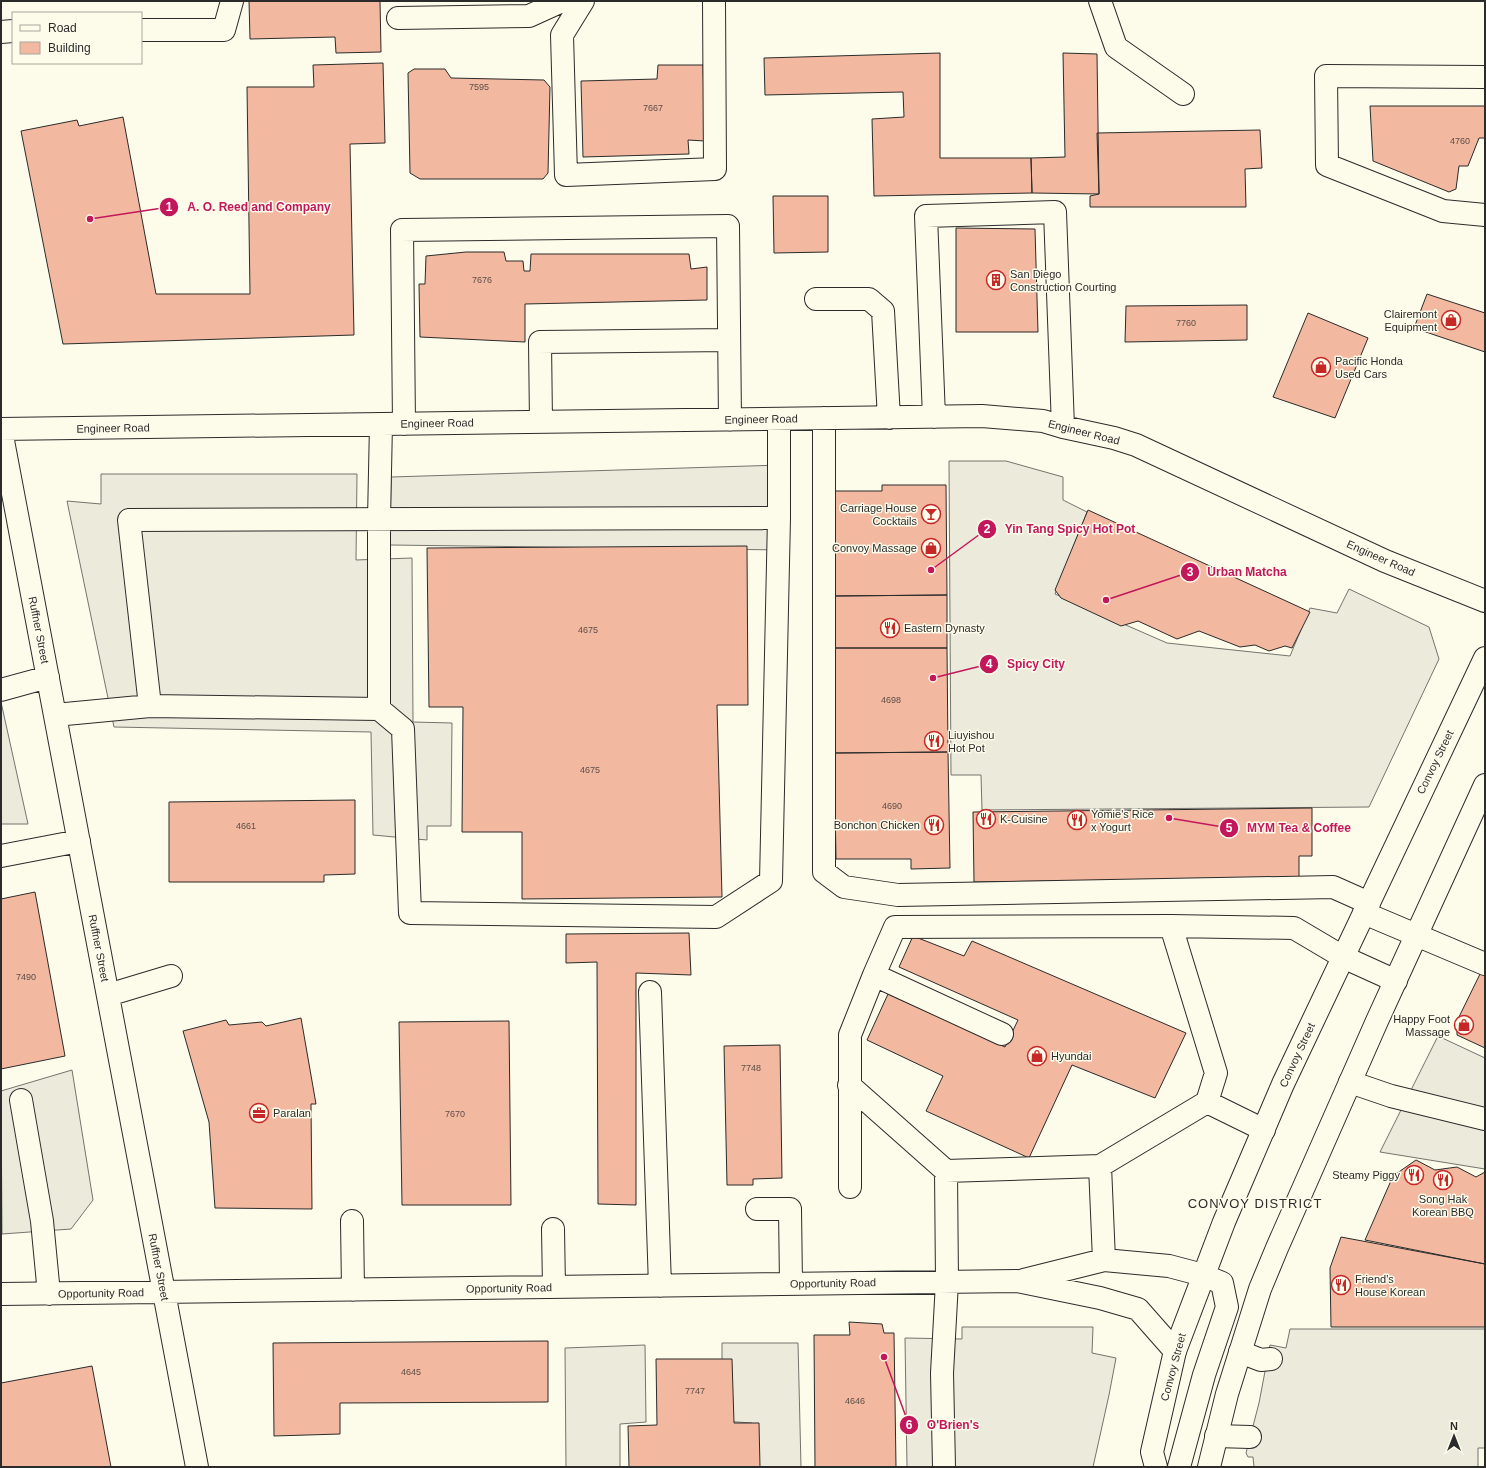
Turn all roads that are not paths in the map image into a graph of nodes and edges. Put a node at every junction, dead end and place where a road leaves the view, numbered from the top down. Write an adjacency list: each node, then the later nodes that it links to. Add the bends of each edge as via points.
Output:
1 (232, 1): 7 (street, via 224,30)
2 (562, 1): 6 (street, via 529,16)
3 (583, 1): 4 (street, via 562,35 566,175 715,169)
4 (714, 1)
5 (1100, 1): 11 (street, via 1116,47)
6 (398, 18)
7 (142, 30)
8 (12, 31): 9 (street)
9 (1, 32)
10 (1484, 77): 12 (street, via 1326,76 1327,165 1443,211)
11 (1184, 94)
12 (1485, 215)
13 (816, 299): 17 (street, via 870,299 883,311)
14 (729, 340): 19 (street); 20 (street, via 540,342); 22 (street, via 728,226 402,230)
15 (934, 417): 17 (street, Engineer Road); 23 (street, Engineer Road, via 989,417 1043,422); 23 (street, via 926,216 1055,212)
16 (824, 418): 17 (street, Engineer Road); 18 (street, Engineer Road); 38 (street, via 824,872 844,887 898,895 1333,887)
17 (889, 418)
18 (779, 419): 19 (street, Engineer Road); 25 (street)
19 (730, 420): 20 (street, Engineer Road)
20 (541, 422): 22 (street, Engineer Road)
21 (381, 424): 22 (street, Engineer Road); 24 (street, Engineer Road); 26 (street)
22 (404, 424)
23 (1063, 427): 27 (street, Engineer Road, via 1136,445 1385,561)
24 (1, 430): 29 (street, Ruffner Street)
25 (779, 518): 26 (street); 32 (street, via 771,881 716,917 410,913 403,729)
26 (378, 519): 31 (street, via 129,520); 32 (street)
27 (1485, 601)
28 (1485, 658): 38 (street, Convoy Street)
29 (48, 677): 30 (street); 33 (street, Ruffner Street)
30 (1, 690)
31 (150, 706): 32 (street); 33 (street)
32 (379, 709)
33 (55, 715): 36 (street, Ruffner Street)
34 (1485, 785): 35 (street)
35 (1479, 812): 40 (street)
36 (79, 841): 37 (street); 47 (street, Ruffner Street)
37 (1, 856)
38 (1366, 908): 40 (street); 41 (street, Convoy Street)
39 (1171, 926): 41 (street, via 1294,928); 43 (street, via 895,927); 52 (street, via 1216,1073)
40 (1416, 935): 42 (street); 45 (street)
41 (1343, 957): 45 (street); 54 (street, Convoy Street)
42 (1485, 964)
43 (874, 975): 48 (street); 50 (street, via 850,1035)
44 (170, 976): 47 (street)
45 (1396, 980): 49 (street)
46 (650, 992): 66 (street)
47 (108, 995): 69 (street, Ruffner Street)
48 (1002, 1034)
49 (1350, 1082): 53 (street, via 1391,1096); 73 (street, via 1260,1289)
50 (849, 1085): 56 (street); 57 (street)
51 (21, 1100): 71 (street, via 42,1221)
52 (1207, 1102): 54 (street); 55 (street)
53 (1485, 1119)
54 (1264, 1130): 62 (street, Convoy Street)
55 (1100, 1166): 56 (street); 61 (street)
56 (946, 1170): 64 (street)
57 (850, 1187)
58 (757, 1209): 65 (street, via 790,1209)
59 (352, 1221): 68 (street)
60 (553, 1229): 67 (street)
61 (1104, 1260): 62 (street, via 1169,1266); 63 (street)
62 (1203, 1275): 72 (street, Convoy Street); 80 (street, via 1222,1283 1227,1307 1204,1375)
63 (1017, 1281): 64 (street, Opportunity Road); 72 (street, via 1138,1308)
64 (947, 1282): 65 (street, Opportunity Road); 78 (street, via 942,1373)
65 (791, 1284): 66 (street, Opportunity Road)
66 (660, 1286): 67 (street, Opportunity Road)
67 (554, 1287): 68 (street, Opportunity Road)
68 (353, 1290): 69 (street, Opportunity Road)
69 (164, 1292): 71 (street, Opportunity Road); 77 (street, Ruffner Street)
70 (1, 1294): 71 (street, Opportunity Road)
71 (49, 1294)
72 (1175, 1351): 79 (street, Convoy Street, via 1152,1452)
73 (1240, 1352): 74 (street, via 1261,1360); 75 (street)
74 (1271, 1359)
75 (1216, 1436): 76 (street); 81 (street)
76 (1250, 1437)
77 (197, 1467)
78 (944, 1467)
79 (1156, 1467)
80 (1179, 1467)
81 (1209, 1467)

